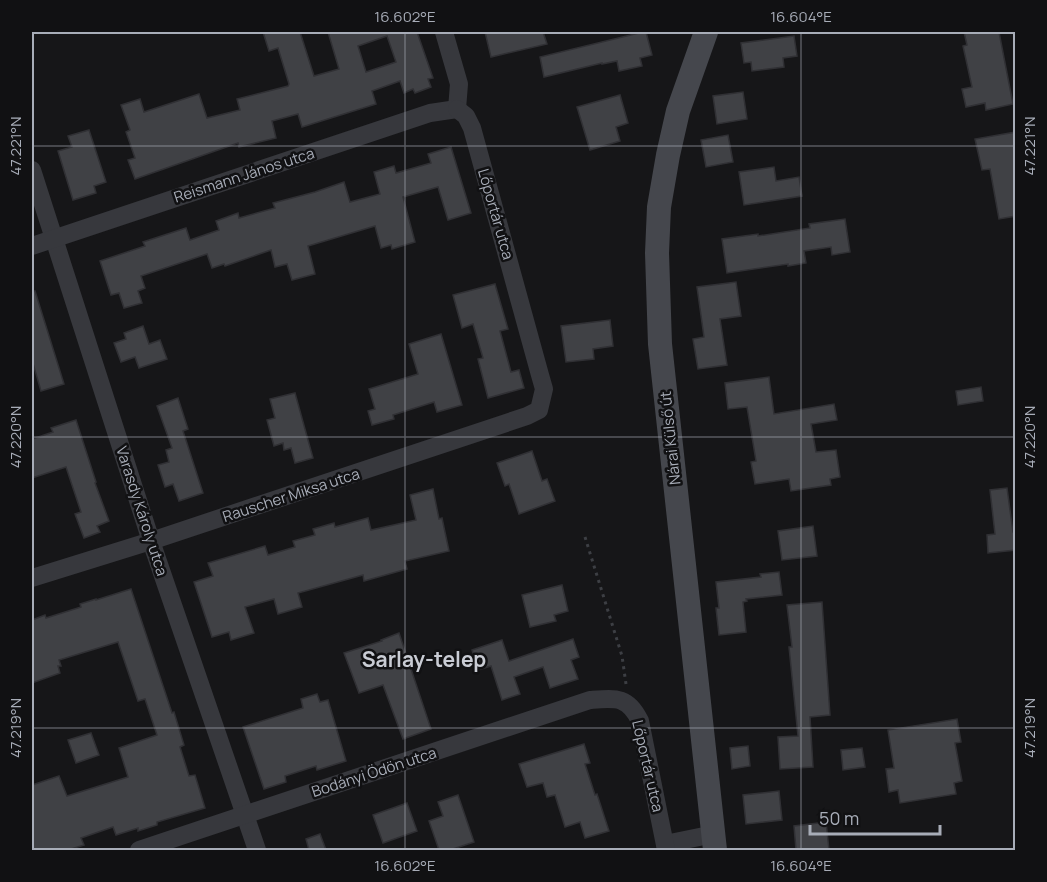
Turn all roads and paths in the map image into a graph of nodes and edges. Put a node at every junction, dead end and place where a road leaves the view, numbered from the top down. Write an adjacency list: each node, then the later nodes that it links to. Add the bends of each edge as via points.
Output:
1 (444, 32): 3 (street, via 459,84)
2 (706, 32): 13 (street, Nárai Külső út, via 678,111 668,154 659,207 657,254 660,344)
3 (457, 109): 5 (street, Reismann János utca, via 430,114); 7 (street, Lőportár utca, via 472,128 544,389)
4 (32, 170): 5 (street, Varasdy Károly utca)
5 (55, 239): 6 (street, Reismann János utca); 9 (street, Varasdy Károly utca)
6 (32, 246)
7 (542, 401): 9 (street, Rauscher Miksa utca, via 539,410 527,416)
8 (585, 537): 11 (path, via 622,656 626,683)
9 (151, 541): 10 (street, Rauscher Miksa utca); 12 (street, Varasdy Károly utca)
10 (32, 578)
11 (617, 700): 12 (street, Bodányi Ödön utca, via 590,700); 14 (street, Lőportár utca, via 634,709 640,721)
12 (246, 815): 15 (street, Bodányi Ödön utca); 16 (street, Varasdy Károly utca)
13 (715, 842): 14 (street)
14 (666, 847)
15 (139, 850)
16 (257, 850)

